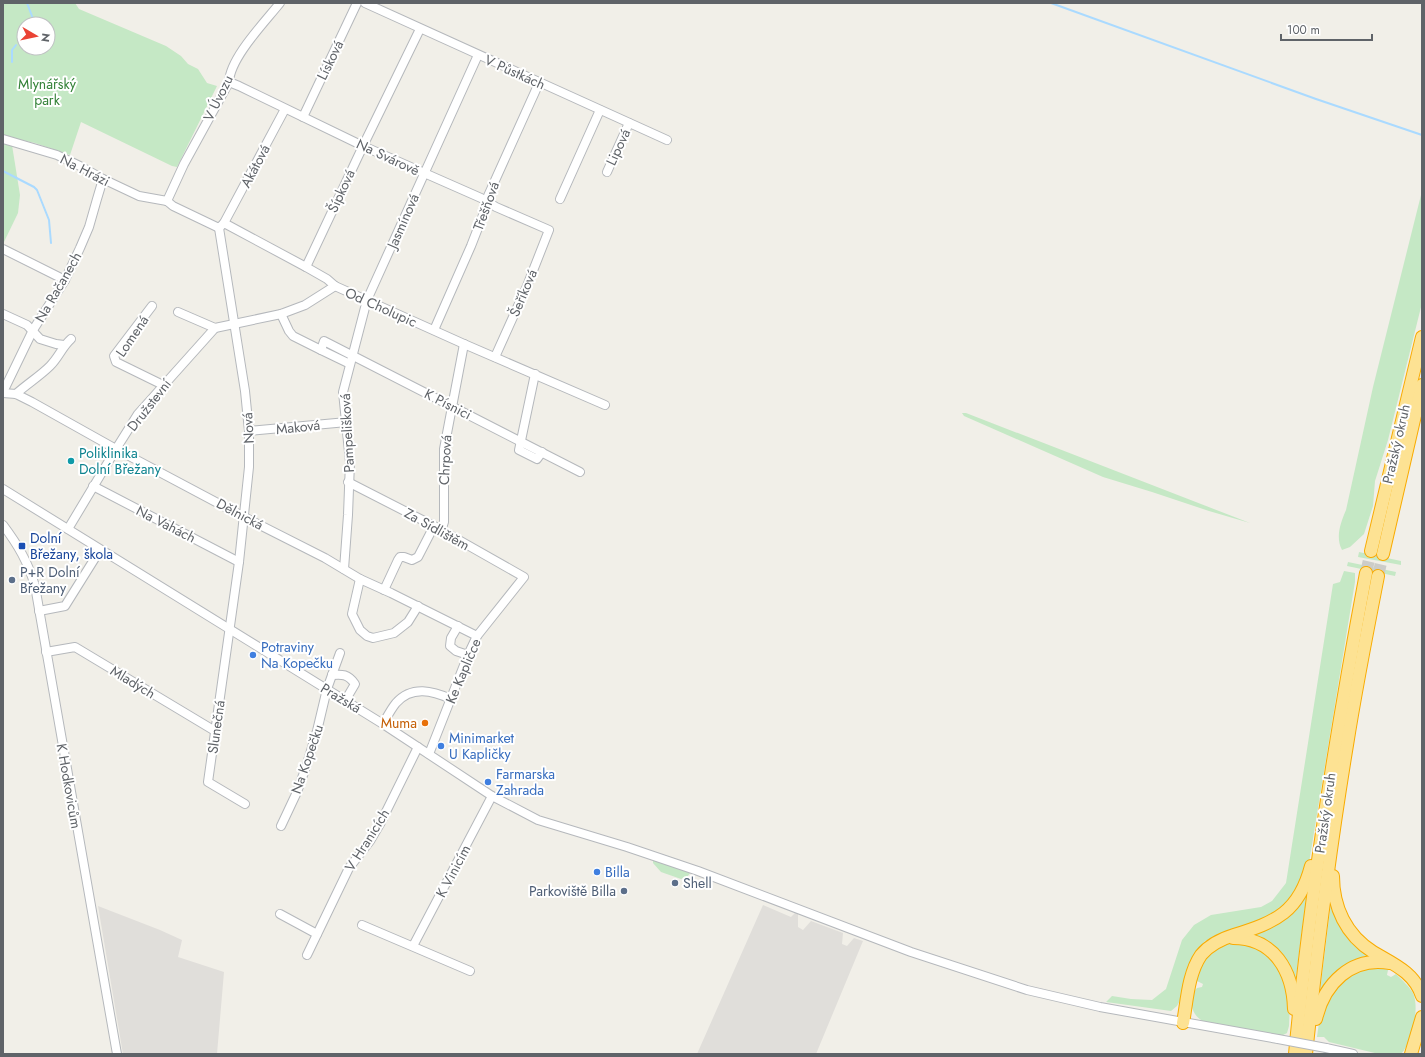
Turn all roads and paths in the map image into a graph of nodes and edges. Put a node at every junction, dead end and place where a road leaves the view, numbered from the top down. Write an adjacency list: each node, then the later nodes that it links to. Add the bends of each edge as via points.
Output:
1 (280, 3): 6 (street, V Úvozu, via 238,59 229,74)
2 (357, 3): 10 (street, Lísková)
3 (365, 3): 4 (street, V Půstkách)
4 (420, 29): 5 (street, V Půstkách); 14 (street, Šípková)
5 (478, 55): 7 (street, V Půstkách); 16 (street, Jasmínová)
6 (229, 82): 8 (street, Na Svárově); 19 (street, V Úvozu, via 184,164)
7 (539, 83): 9 (street, V Půstkách); 20 (street, Třešňová)
8 (285, 109): 10 (street, Na Svárově); 21 (street, Akátová)
9 (600, 110): 11 (street, V Půstkách); 18 (street)
10 (303, 117): 14 (street, Na Svárově)
11 (629, 123): 13 (street, V Půstkách); 15 (street, Lipová)
12 (3, 139): 17 (street, Na Hrázi, via 57,155)
13 (667, 140)
14 (363, 146): 16 (street, Na Svárově); 24 (street, Šípková)
15 (607, 172)
16 (425, 174): 20 (street, Na Svárově); 27 (street, Jasmínová)
17 (103, 180): 19 (street, Na Hrázi, via 139,196); 25 (street, Na Račanech, via 89,228)
18 (560, 199)
19 (167, 201): 21 (street, Od Cholupic, via 173,206)
20 (487, 202): 22 (street, Na Svárově); 35 (street, Třešňová, via 471,246)
21 (222, 226): 24 (street, Od Cholupic); 32 (street, Nová)
22 (549, 230): 42 (street, Šeříková)
23 (3, 249): 25 (street)
24 (306, 267): 26 (street, Od Cholupic)
25 (65, 280): 34 (street, Na Račanech)
26 (335, 286): 27 (street, Od Cholupic); 31 (street, via 306,304)
27 (367, 300): 35 (street, Od Cholupic); 41 (street, Pampelišková)
28 (152, 306): 45 (street, Lomená, via 114,356 116,362)
29 (178, 312): 33 (street)
30 (3, 314): 34 (street)
31 (281, 314): 32 (street); 40 (street, via 292,336)
32 (235, 324): 33 (street); 52 (street, Nová)
33 (215, 328): 45 (street, Družstevní)
34 (34, 330): 39 (street, via 40,339); 47 (street, Na Račanech)
35 (434, 330): 38 (street, Od Cholupic)
36 (1422, 337): 46 (highway, Pražský okruh, via 1377,553)
37 (71, 339): 39 (street)
38 (464, 344): 42 (street, Od Cholupic); 50 (street, Chrpová)
39 (64, 345): 48 (street, via 50,366)
40 (320, 350): 41 (street, K Písnici, via 324,341); 43 (street)
41 (353, 356): 43 (street, Pampelišková); 50 (street, K Písnici)
42 (496, 357): 44 (street, Od Cholupic)
43 (350, 364): 51 (street, Pampelišková, via 343,392)
44 (535, 374): 49 (street, Od Cholupic); 53 (street)
45 (163, 385): 54 (street, Družstevní, via 138,414)
46 (1422, 385)
47 (4, 389): 48 (street, Dělnická)
48 (16, 394): 54 (street, Dělnická)
49 (605, 405)
50 (451, 406): 53 (street, K Písnici); 63 (street, Chrpová, via 444,449 444,522)
51 (346, 422): 52 (street, Maková); 56 (street, Pampelišková, via 350,462)
52 (249, 432): 59 (street, Nová, via 249,467)
53 (520, 442): 55 (street, K Písnici)
54 (116, 449): 57 (street, Družstevní); 59 (street, Dělnická)
55 (580, 472)
56 (348, 482): 61 (street, Za Sídlištěm); 66 (street, Pampelišková)
57 (93, 486): 62 (street, Družstevní); 65 (street, Na Vahách)
58 (3, 490): 62 (street, Pražská)
59 (244, 517): 65 (street, Nová); 66 (street, Dělnická)
60 (3, 525): 73 (street, K Hodkovicům, via 25,556)
61 (434, 526): 63 (street, Za Sídlištěm); 71 (street, via 418,557 412,560 400,557)
62 (68, 529): 64 (street, Pražská)
63 (441, 531): 69 (street, Za Sídlištěm)
64 (100, 550): 73 (street, via 65,606); 75 (street, Pražská)
65 (239, 562): 75 (street, Nová)
66 (344, 570): 70 (street, Dělnická)
67 (1366, 573): 90 (highway, Pražský okruh, via 1336,736)
68 (1378, 576): 90 (highway, Pražský okruh)
69 (524, 577): 76 (street, Ke Kapličce)
70 (360, 579): 71 (street, Dělnická); 72 (street, via 352,614 366,636 383,637 394,633 408,622)
71 (384, 590): 72 (street, Dělnická)
72 (418, 606): 74 (street, Dělnická)
73 (39, 611): 77 (street, K Hodkovicům)
74 (458, 626): 76 (street, Dělnická); 79 (street, via 451,638 450,646)
75 (229, 629): 81 (street, Pražská); 85 (street, Slunečná)
76 (477, 636): 79 (street, Ke Kapličce)
77 (46, 652): 85 (street, Mladých, via 75,647); 103 (street, K Hodkovicům)
78 (340, 653): 80 (street, Na Kopečku)
79 (468, 655): 83 (street, Ke Kapličce)
80 (332, 675): 81 (street, Na Kopečku); 82 (street, via 342,674 350,677 355,684)
81 (327, 689): 82 (street, Pražská); 91 (street, Na Kopečku, via 307,764)
82 (345, 700): 84 (street, Pražská)
83 (451, 700): 84 (street, via 428,691 413,693 396,703); 87 (street, Ke Kapličce)
84 (383, 724): 86 (street, Pražská)
85 (215, 731): 89 (street, Slunečná, via 208,782)
86 (418, 747): 87 (street, Pražská); 94 (street, V Hranicích, via 380,824 349,868)
87 (429, 754): 88 (street, Pražská)
88 (492, 796): 96 (street, K Vinicím); 102 (street, Pražská, via 538,820 698,871 911,952 998,981 1070,1001)
89 (245, 804)
90 (1329, 822): 95 (highway, via 1308,878 1296,901 1267,924); 98 (highway, via 1333,888 1340,916 1357,939 1371,951); 104 (highway, Pražský okruh, via 1306,945); 105 (highway, Pražský okruh)
91 (281, 826)
92 (280, 914): 94 (street)
93 (362, 925): 96 (street)
94 (317, 934): 97 (street, V Hranicích)
95 (1227, 938): 102 (highway, via 1210,946 1196,964); 104 (highway, via 1244,938 1261,944 1273,953 1285,970 1293,994)
96 (413, 946): 99 (street)
97 (307, 954)
98 (1397, 966): 100 (highway, via 1413,978); 105 (highway, via 1382,962 1366,964 1349,970 1336,980 1320,1005)
99 (470, 970)
100 (1422, 996)
101 (1422, 1017): 107 (highway)
102 (1183, 1023): 106 (street, Pražská, bridge)
103 (117, 1054)
104 (1294, 1054)
105 (1307, 1054)
106 (1353, 1054)
107 (1411, 1054)

